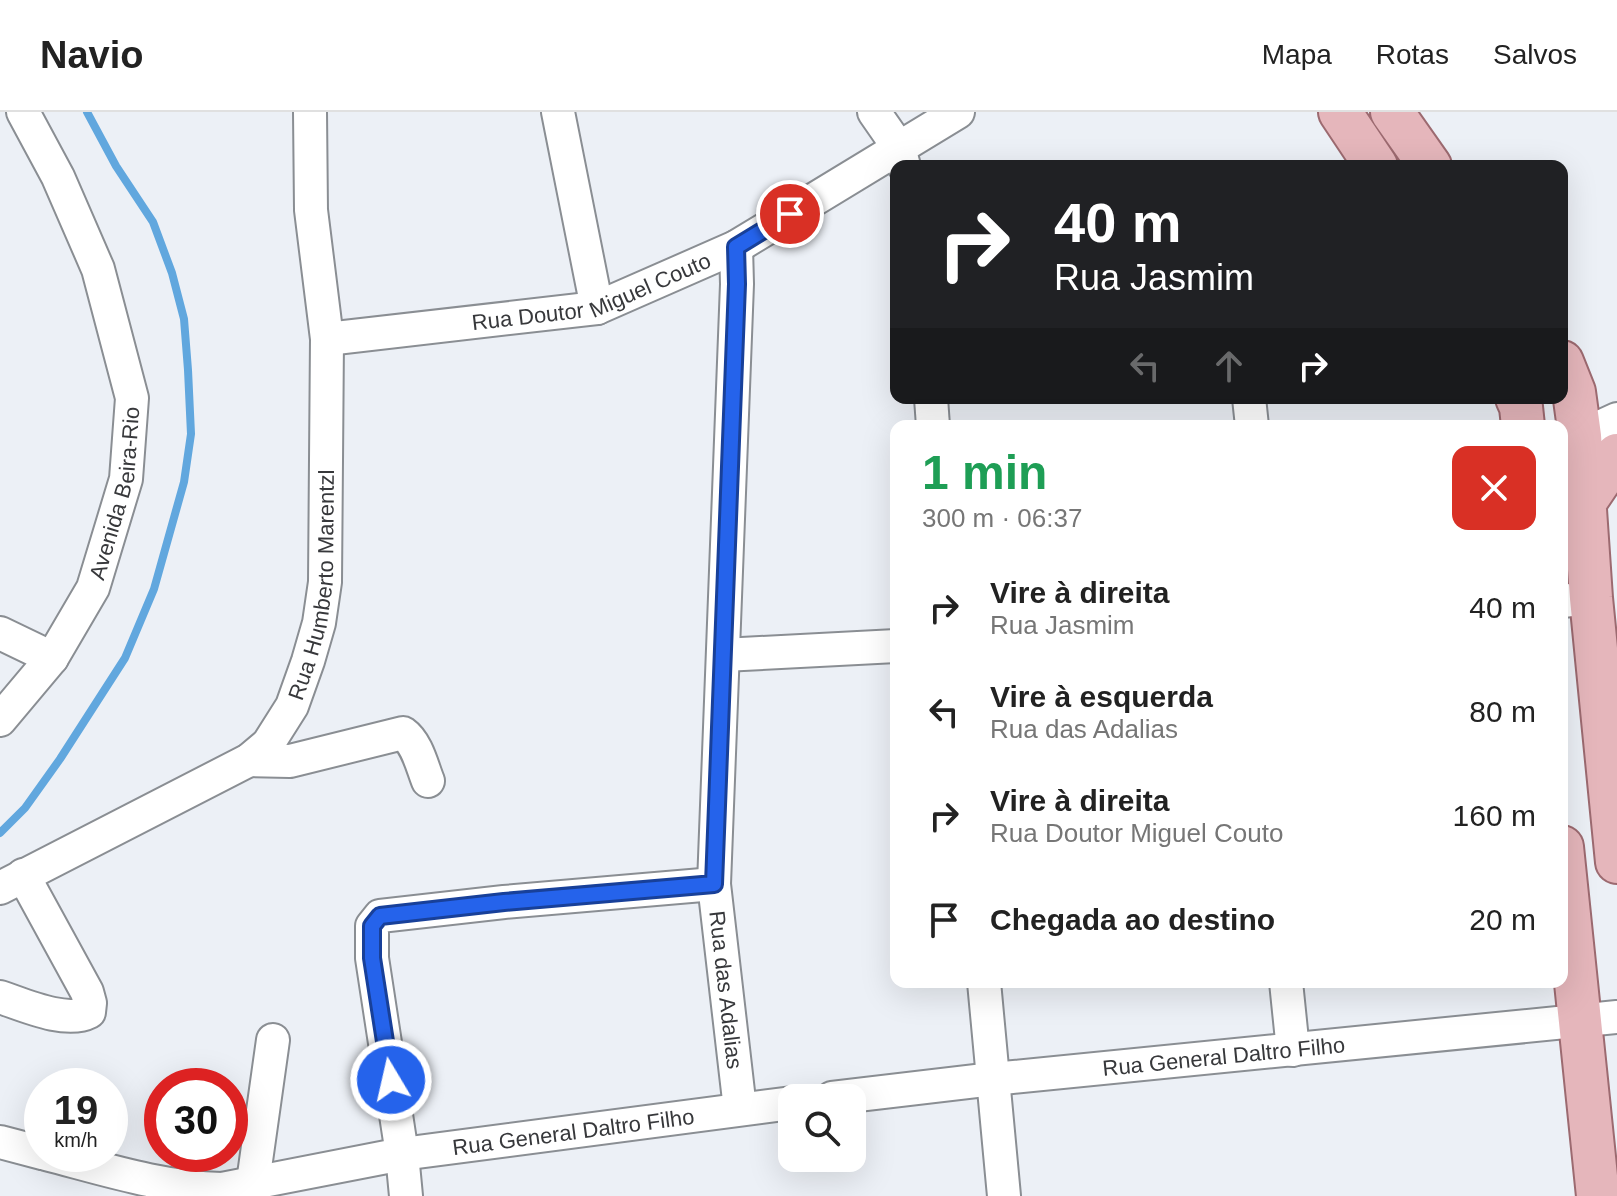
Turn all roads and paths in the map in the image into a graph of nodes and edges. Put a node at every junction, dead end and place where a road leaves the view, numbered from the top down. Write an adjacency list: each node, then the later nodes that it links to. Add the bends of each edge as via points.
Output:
1 (23, 112): 23 (street, Avenida Beira-Rio, via 98,269 132,398 126,479 93,588)
2 (310, 112): 14 (street, Rua Humberto Marentzl, via 311,210)
3 (558, 112): 13 (street)
4 (874, 112): 8 (street)
5 (958, 112): 8 (street, Rua Doutor Miguel Couto)
6 (1340, 112): 9 (main road)
7 (1392, 112): 10 (main road)
8 (901, 157)
9 (1372, 160)
10 (1426, 160)
11 (890, 163): 12 (street, Rua Doutor Miguel Couto)
12 (736, 247): 13 (street, Rua Doutor Miguel Couto); 22 (street, Rua das Adalias)
13 (597, 308): 14 (street, Rua Doutor Miguel Couto)
14 (327, 339): 25 (street, Rua Humberto Marentzl, via 325,582 319,623 292,706 268,744)
15 (1568, 377): 16 (main road)
16 (1586, 431): 18 (main road)
17 (1617, 455): 18 (main road)
18 (1585, 502): 19 (main road)
19 (1576, 600): 28 (main road)
20 (0, 633): 23 (street)
21 (890, 646): 22 (street)
22 (723, 655): 31 (street, Rua das Adalias)
23 (52, 658): 24 (street, Avenida Beira-Rio)
24 (0, 720)
25 (249, 760): 26 (street, via 290,761 403,733); 30 (street, Rua Humberto Marentzl)
26 (428, 781)
27 (1568, 855): 28 (main road)
28 (1617, 860)
29 (1568, 878): 35 (main road)
30 (11, 881): 34 (street, via 87,992 89,1012 63,1016)
31 (714, 884): 41 (street, Rua das Adalias); 44 (street, via 380,916 372,926 372,958)
32 (985, 988): 38 (street)
33 (1287, 988): 37 (street)
34 (0, 997)
35 (1598, 1019): 37 (street, Rua General Daltro Filho); 49 (main road)
36 (273, 1040): 46 (street)
37 (1293, 1050): 38 (street, Rua General Daltro Filho)
38 (993, 1079): 39 (street, Rua General Daltro Filho); 48 (street)
39 (866, 1094)
40 (778, 1105): 41 (street, Rua General Daltro Filho)
41 (740, 1109): 44 (street, Rua General Daltro Filho)
42 (0, 1142): 43 (street, Rua General Daltro Filho)
43 (24, 1149)
44 (402, 1154): 46 (street, Rua General Daltro Filho); 47 (street)
45 (116, 1172): 46 (street, Rua General Daltro Filho, via 204,1189)
46 (253, 1182)
47 (406, 1196)
48 (1004, 1196)
49 (1598, 1196)

